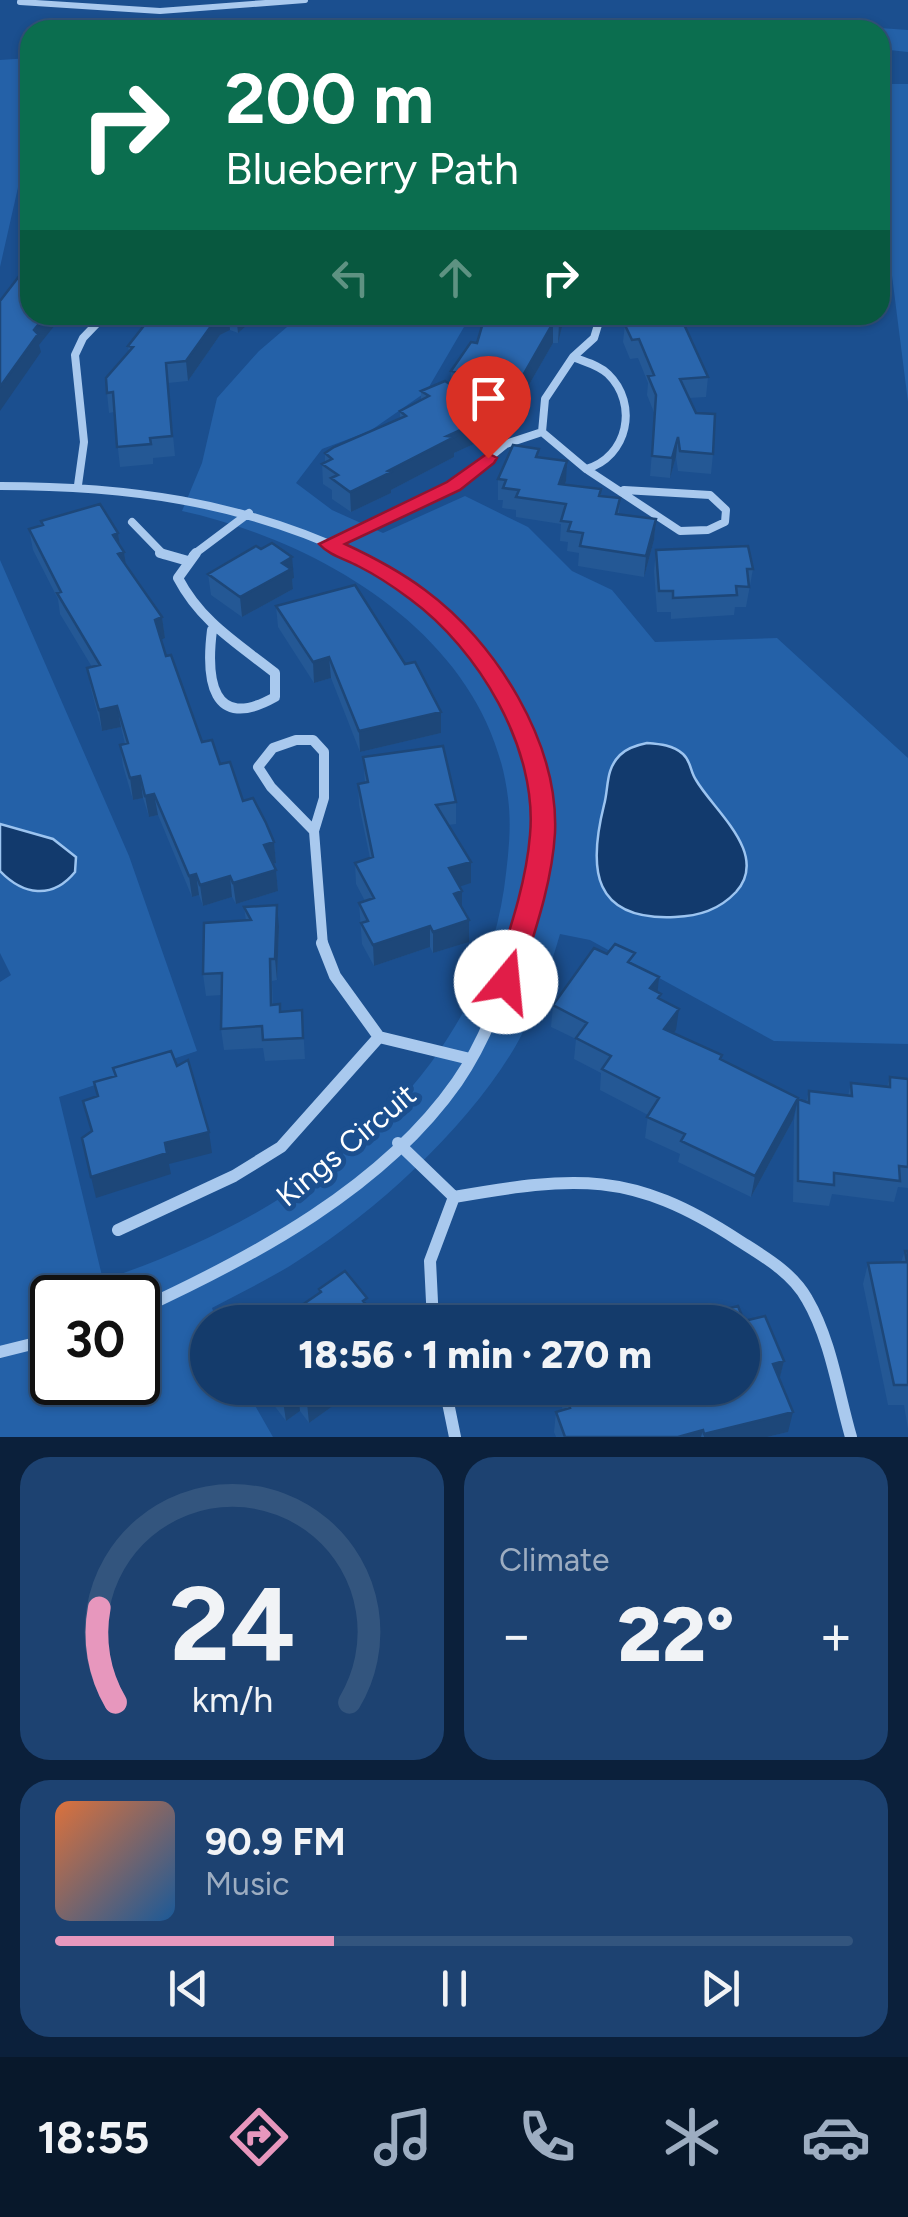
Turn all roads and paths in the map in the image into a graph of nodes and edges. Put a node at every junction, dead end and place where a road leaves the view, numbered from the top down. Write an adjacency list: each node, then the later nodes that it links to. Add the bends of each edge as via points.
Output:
1 (306, 0): 2 (street, via 160,12)
2 (21, 1)
3 (96, 325): 8 (street, via 74,355 84,442)
4 (598, 325): 5 (street, via 594,338)
5 (573, 356): 6 (street, via 545,398); 7 (street, via 612,377 626,432 618,452)
6 (542, 432): 7 (street); 13 (street, via 506,444 454,486)
7 (586, 469): 10 (street)
8 (78, 485): 9 (street, Kings Circuit); 11 (street, Kings Circuit, via 182,497)
9 (0, 486)
10 (624, 490): 10 (street, via 648,515 679,530 714,529 724,522 726,510 710,495)
11 (249, 514): 13 (street, Kings Circuit); 14 (street)
12 (132, 522): 14 (street, via 162,555)
13 (329, 544): 18 (street, Kings Circuit, via 420,596 474,649 508,700 534,763 542,835 529,910 506,982)
14 (188, 561): 15 (street, via 178,578)
15 (212, 630): 15 (street, via 275,673 275,698 246,708 226,706 213,695)
16 (314, 831): 16 (street, via 324,798 324,752 314,740 279,743 258,768); 17 (street, via 323,950)
17 (379, 1036): 18 (street); 21 (street, via 280,1147)
18 (470, 1059): 19 (street, Kings Circuit, via 441,1102)
19 (398, 1144): 20 (street); 22 (street, Kings Circuit, via 259,1248)
20 (454, 1197): 23 (street, via 430,1261); 28 (street, via 604,1179 656,1192 717,1225 788,1275 808,1298)
21 (118, 1230)
22 (160, 1299)
23 (432, 1305)
24 (30, 1344): 25 (street)
25 (0, 1352)
26 (448, 1405): 27 (street)
27 (455, 1437)
28 (850, 1437)

